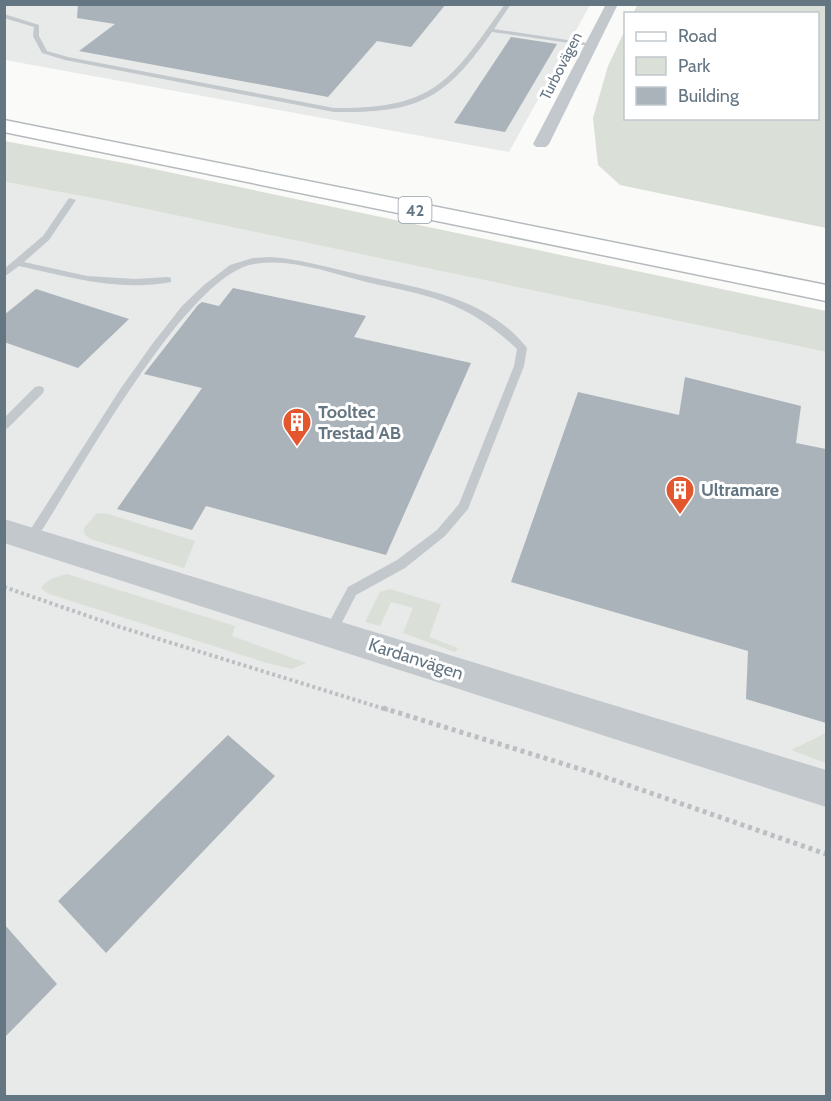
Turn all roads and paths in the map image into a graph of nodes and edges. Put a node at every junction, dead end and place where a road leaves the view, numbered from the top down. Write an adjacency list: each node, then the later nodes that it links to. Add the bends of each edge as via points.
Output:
1 (508, 4): 4 (lane)
2 (612, 4): 5 (street, Turbovägen)
3 (4, 16): 4 (lane, via 37,26 36,36 44,52 67,59 342,111 395,107 430,95 449,81)
4 (490, 30): 5 (lane)
5 (591, 44): 8 (street, Turbovägen)
6 (4, 114): 12 (main road, 42)
7 (4, 126): 14 (main road, 42)
8 (541, 144)
9 (72, 200): 10 (lane, via 46,238)
10 (17, 263): 11 (lane); 13 (lane, via 87,279)
11 (4, 274)
12 (826, 278)
13 (168, 280)
14 (826, 293)
15 (39, 390): 16 (lane)
16 (4, 425)
17 (18, 535): 19 (street, Kardanvägen); 19 (lane, via 156,345 201,291 237,265 262,260 290,262 444,296 475,309 500,326 522,348 519,366 464,506 441,533 401,564 352,591)
18 (4, 587): 21 (path, via 120,627 593,773)
19 (330, 632): 20 (street, Kardanvägen)
20 (826, 789)
21 (826, 854)

